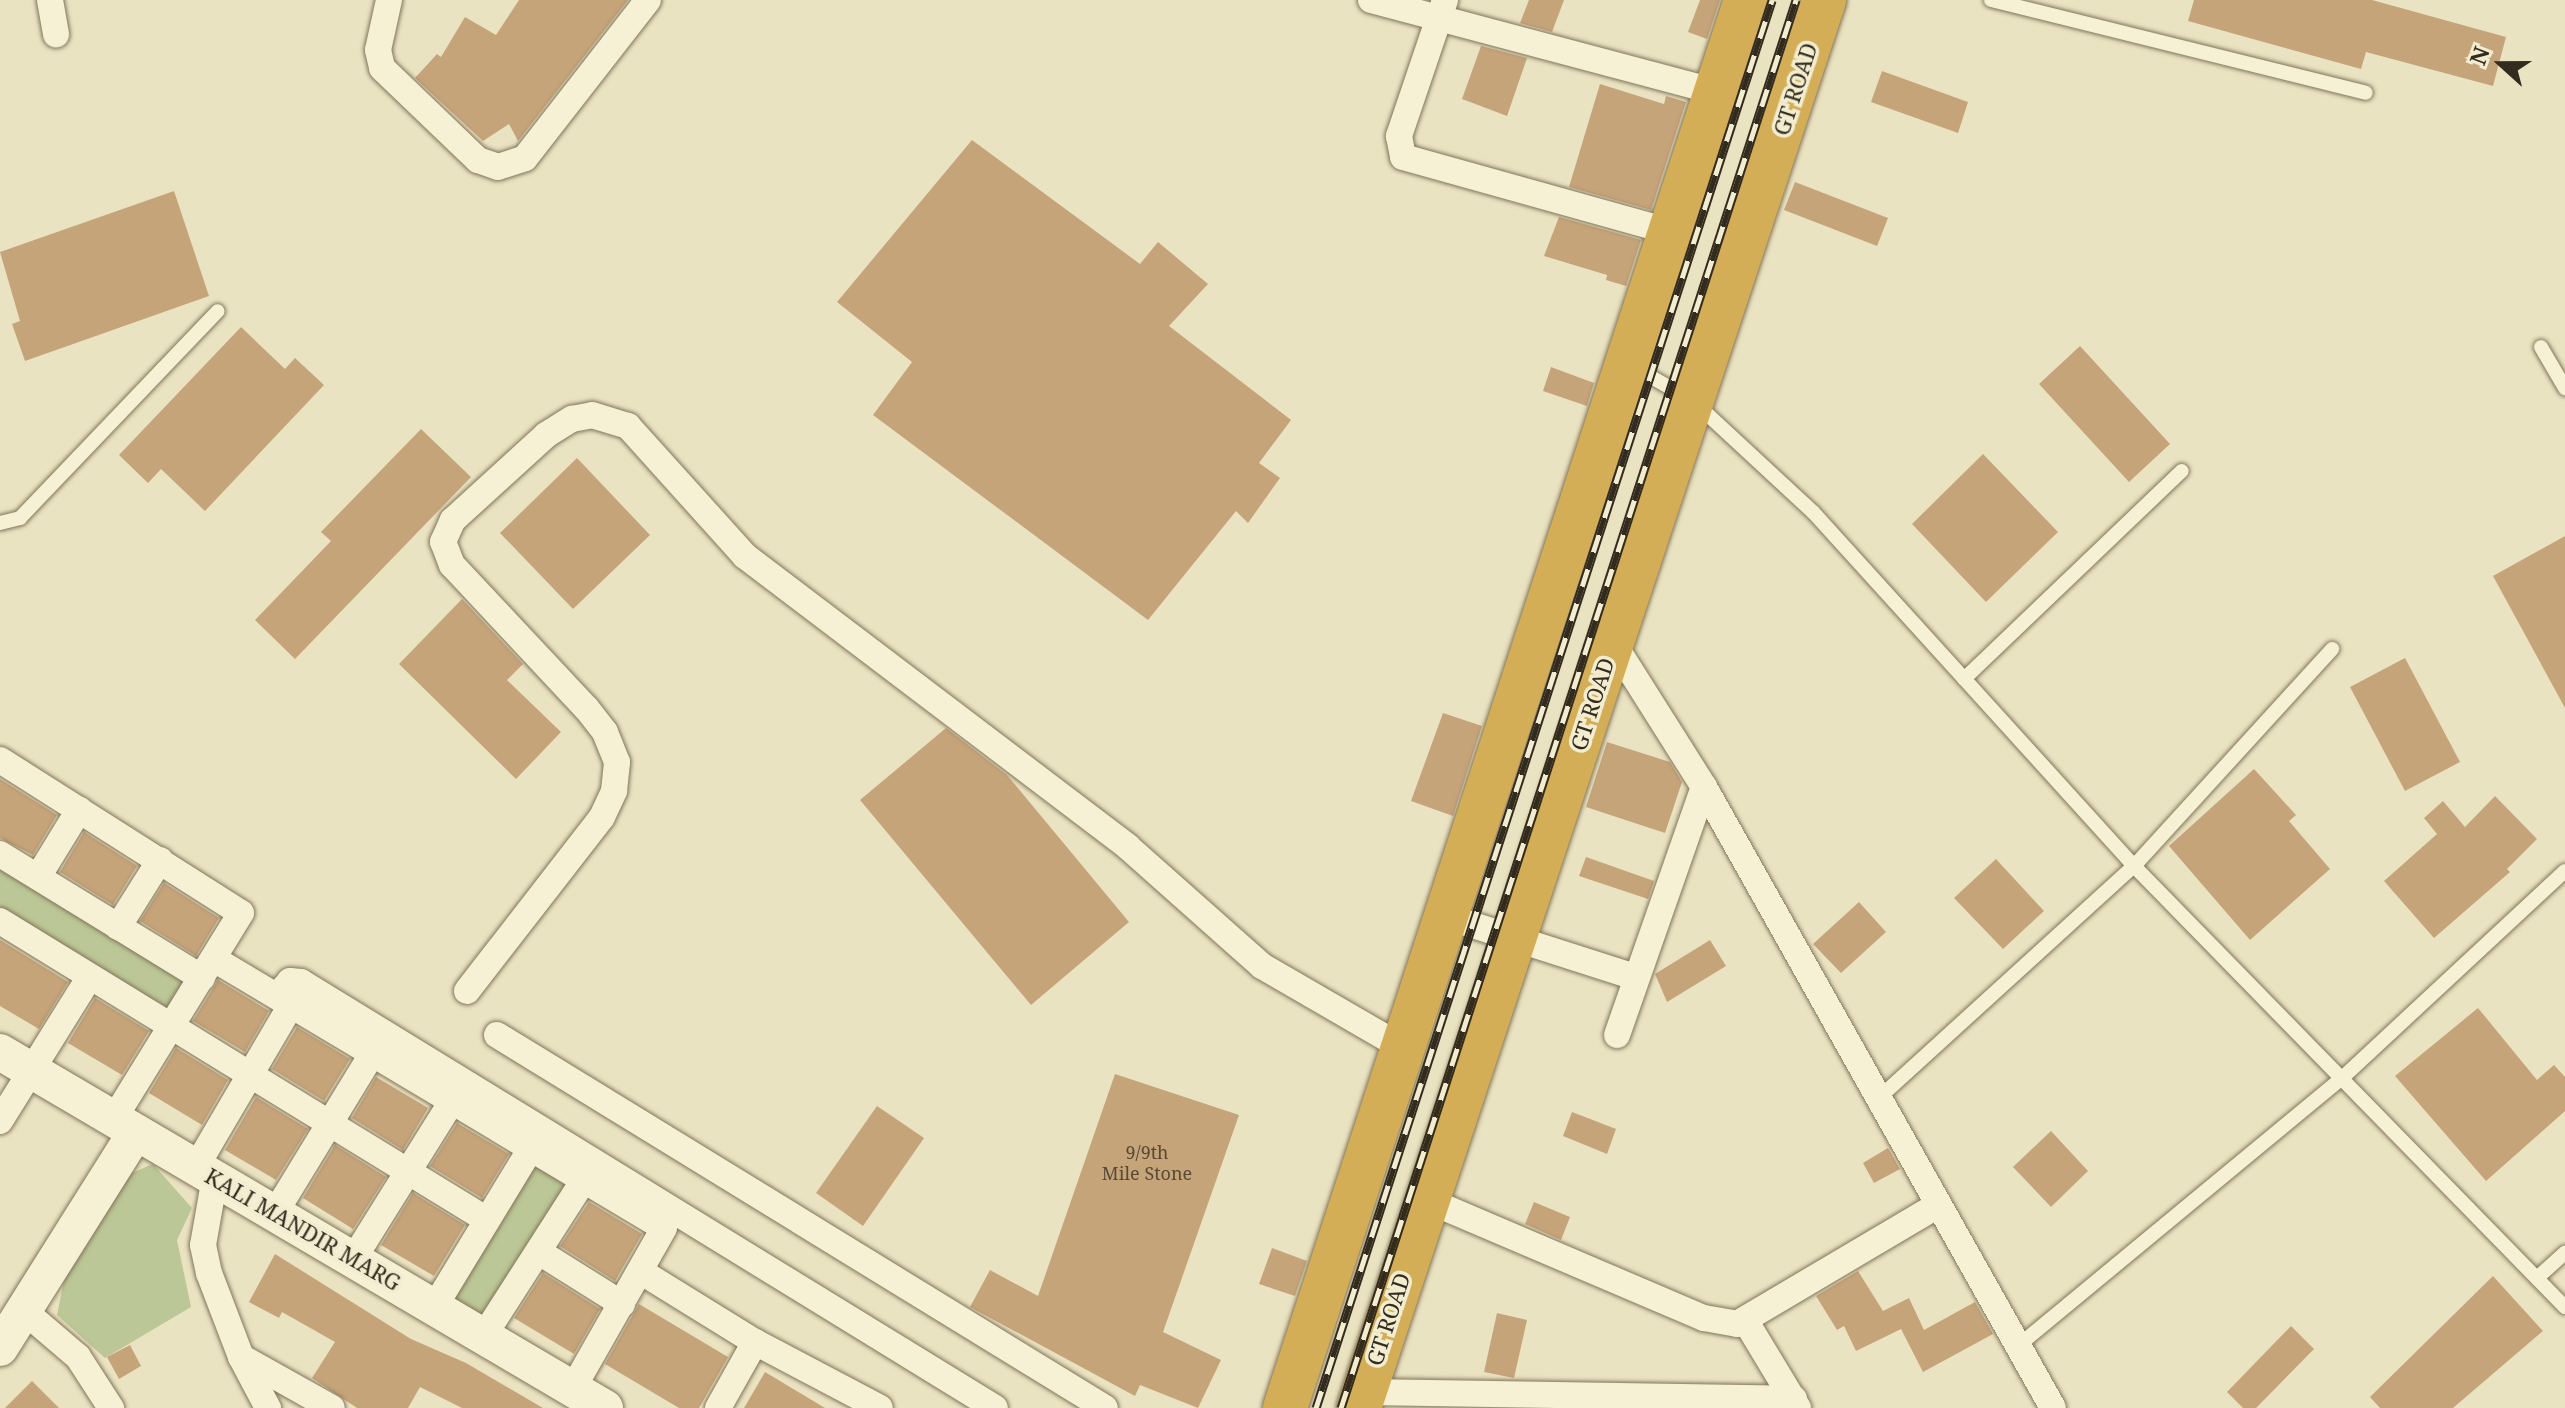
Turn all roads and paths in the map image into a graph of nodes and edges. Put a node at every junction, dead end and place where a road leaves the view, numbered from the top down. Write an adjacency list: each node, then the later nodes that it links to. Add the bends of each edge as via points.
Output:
1 (50, 0): 9 (street)
2 (389, 0): 3 (street, via 378,50 382,68 478,160 498,167 525,158)
3 (648, 0)
4 (1371, 0): 8 (street)
5 (1746, 0): 10 (highway)
6 (1824, 0): 17 (highway, GT ROAD)
7 (1991, 0): 11 (lane)
8 (1442, 10): 10 (street); 12 (street, via 1399,136 1403,157)
9 (56, 34)
10 (1716, 92): 12 (highway)
11 (2366, 93)
12 (1671, 232): 15 (highway)
13 (218, 311): 19 (lane, via 20,518)
14 (2541, 347): 16 (lane)
15 (1629, 364): 17 (lane); 31 (highway)
16 (2565, 388)
17 (1693, 401): 20 (highway, GT ROAD); 22 (lane, via 1813,512)
18 (2182, 471): 22 (lane)
19 (0, 523)
20 (1613, 643): 24 (street); 34 (highway, GT ROAD)
21 (2332, 649): 28 (lane)
22 (1964, 679): 28 (lane)
23 (1, 763): 25 (street)
24 (1704, 787): 36 (street); 48 (street)
25 (79, 810): 27 (street); 30 (street)
26 (0, 854): 30 (street)
27 (160, 860): 32 (street); 35 (street, via 241,913)
28 (2134, 866): 47 (lane); 48 (lane)
29 (2565, 871): 47 (lane)
30 (38, 877): 32 (street)
31 (1445, 916): 34 (street); 43 (highway)
32 (118, 927): 35 (street)
33 (2, 929): 37 (street)
34 (1515, 937): 36 (street); 57 (highway, GT ROAD)
35 (208, 968): 39 (street); 40 (street)
36 (1635, 977): 42 (street)
37 (89, 978): 40 (street); 45 (street)
38 (467, 991): 43 (street, via 602,817 614,791 617,762 605,732 452,565 443,542 453,520 546,435 572,419 592,415 628,426 745,556 1116,837 1262,966)
39 (284, 1001): 44 (street); 46 (street); 86 (street, via 290,981 301,982)
40 (169, 1029): 46 (street); 51 (street)
41 (497, 1035): 87 (street)
42 (1617, 1035)
43 (1402, 1047): 88 (highway)
44 (372, 1054): 49 (street); 52 (street)
45 (15, 1061): 50 (street); 51 (street, KALI MANDIR MARG)
46 (249, 1077): 52 (street); 54 (street)
47 (2342, 1078): 65 (lane); 73 (lane)
48 (1881, 1096): 58 (street)
49 (452, 1101): 53 (street); 55 (street)
50 (0, 1121)
51 (125, 1125): 54 (street, KALI MANDIR MARG); 69 (street)
52 (329, 1125): 55 (street); 59 (street)
53 (531, 1148): 56 (street); 60 (street)
54 (205, 1172): 59 (street, KALI MANDIR MARG); 75 (street, via 203,1245)
55 (407, 1172): 60 (street); 63 (street)
56 (584, 1180): 61 (street); 64 (street, via 664,1228)
57 (1427, 1200): 70 (street, via 1704,1318 1737,1324); 77 (highway, GT ROAD)
58 (1938, 1205): 70 (street); 73 (street)
59 (275, 1213): 63 (street, KALI MANDIR MARG)
60 (487, 1220): 67 (street)
61 (539, 1252): 66 (street); 71 (street)
62 (2565, 1253): 65 (lane)
63 (354, 1258): 67 (street, KALI MANDIR MARG)
64 (640, 1271): 66 (street); 72 (street)
65 (2537, 1278): 68 (lane)
66 (622, 1304): 76 (street)
67 (435, 1306): 71 (street, KALI MANDIR MARG)
68 (2565, 1307)
69 (23, 1310): 74 (street); 80 (street, via 78,1357)
70 (1745, 1320): 79 (street)
71 (485, 1334): 76 (street, KALI MANDIR MARG)
72 (755, 1342): 84 (street); 85 (street)
73 (2018, 1346): 89 (street)
74 (0, 1348)
75 (241, 1357): 81 (street); 82 (street)
76 (573, 1388): 83 (street, KALI MANDIR MARG)
77 (1362, 1400): 78 (street)
78 (1525, 1403): 79 (street, via 1676,1394)
79 (1796, 1404)
80 (111, 1408)
81 (268, 1408)
82 (332, 1408)
83 (605, 1408)
84 (718, 1408)
85 (880, 1408)
86 (995, 1408)
87 (1105, 1408)
88 (1285, 1408)
89 (2053, 1408)

